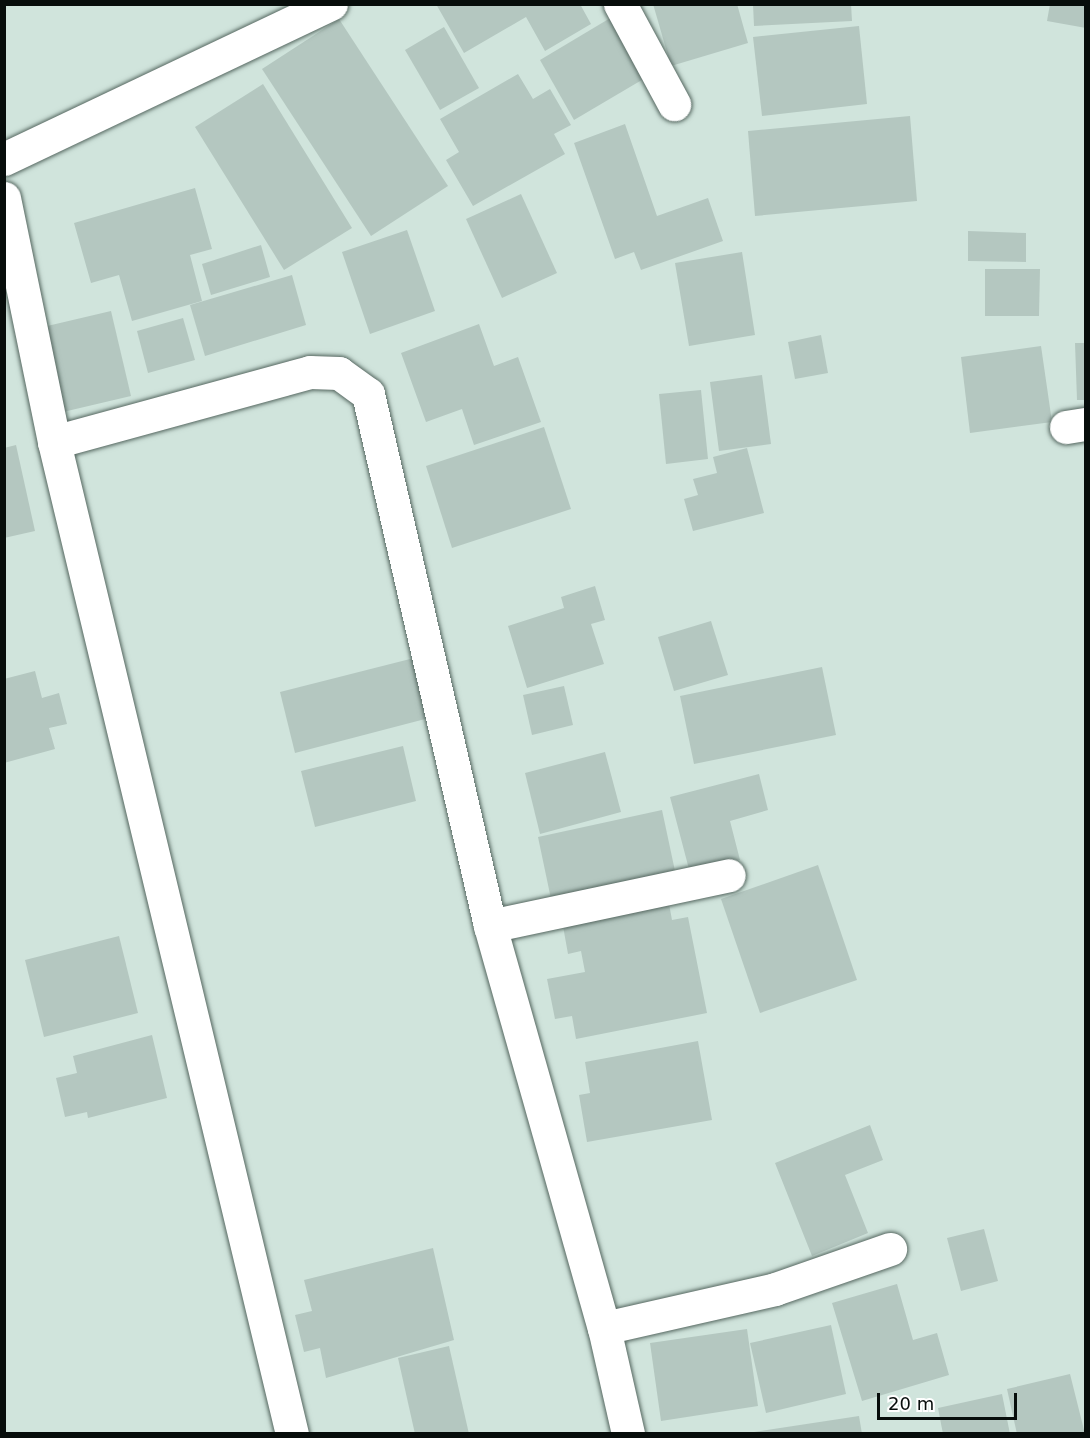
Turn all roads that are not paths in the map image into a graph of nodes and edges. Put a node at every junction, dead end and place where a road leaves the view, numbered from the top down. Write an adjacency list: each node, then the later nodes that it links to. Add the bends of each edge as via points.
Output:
1 (331, 4): 4 (street)
2 (620, 4): 3 (street)
3 (674, 104)
4 (4, 159)
5 (4, 198): 6 (street)
6 (54, 442): 8 (street, via 310,372 339,373 368,394); 11 (street)
7 (729, 875): 8 (street)
8 (490, 926): 10 (street)
9 (890, 1250): 10 (street, via 776,1289)
10 (604, 1328): 12 (street)
11 (292, 1434)
12 (628, 1434)

